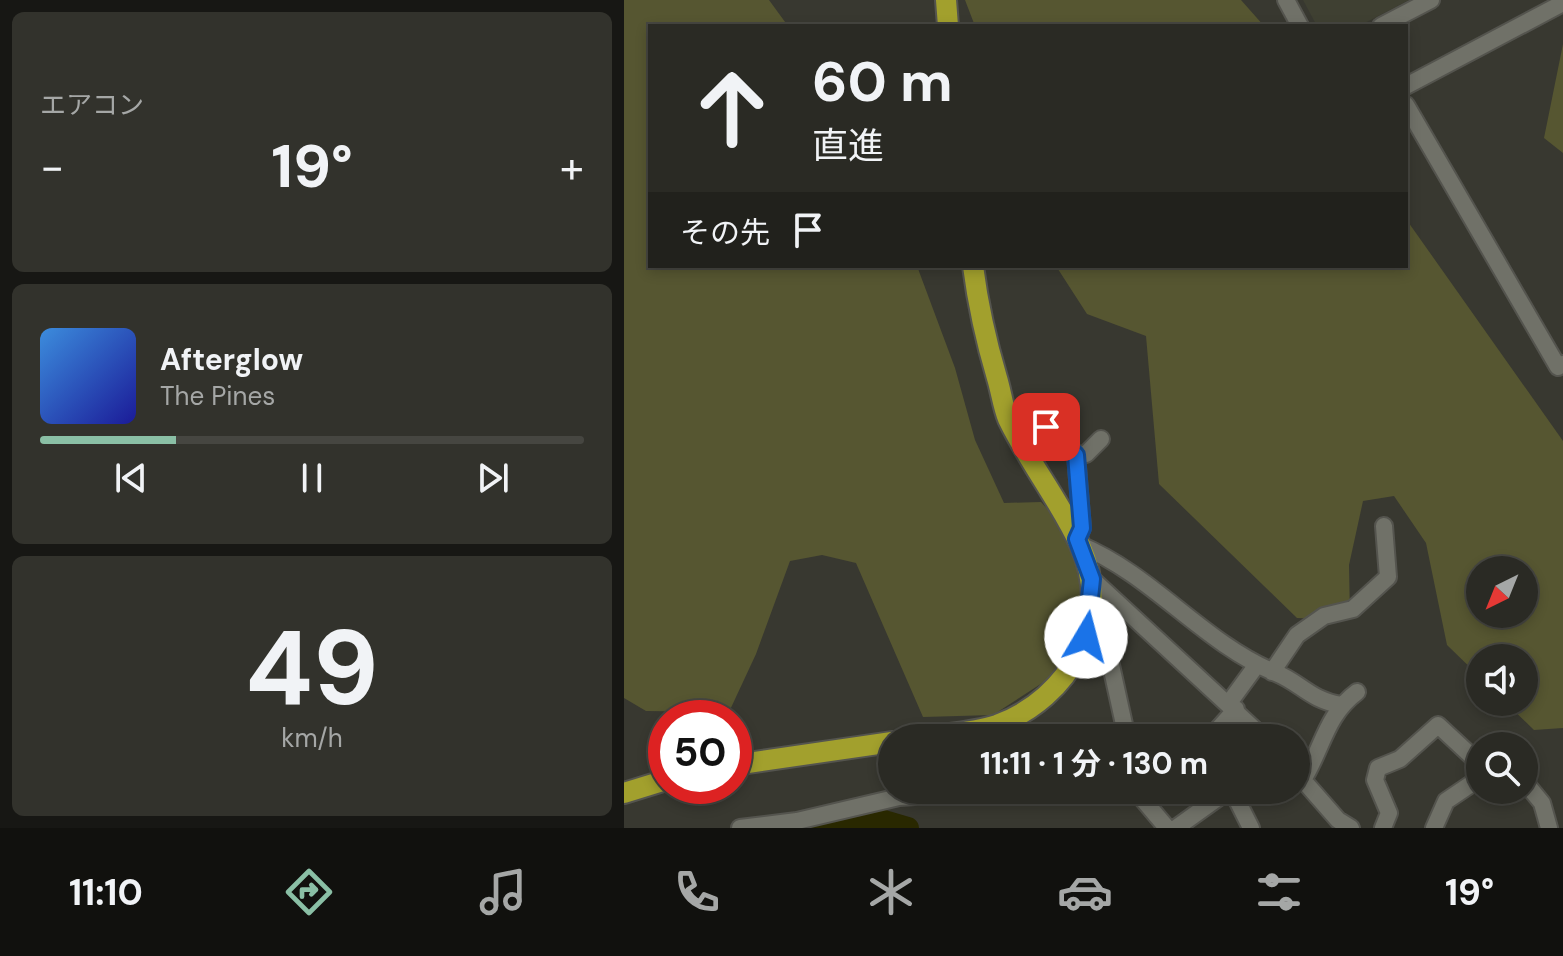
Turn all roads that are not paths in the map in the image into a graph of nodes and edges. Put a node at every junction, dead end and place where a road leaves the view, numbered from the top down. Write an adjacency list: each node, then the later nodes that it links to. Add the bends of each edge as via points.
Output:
1 (946, 0): 5 (main road)
2 (1286, 0): 6 (street)
3 (1431, 0): 7 (street)
4 (1563, 3): 8 (street)
5 (948, 24)
6 (1299, 24)
7 (1385, 24)
8 (1408, 85)
9 (1408, 108): 11 (street, via 1558,367)
10 (973, 268): 12 (main road, via 985,340)
11 (1563, 364)
12 (1015, 430): 14 (street, via 1035,421); 16 (main road)
13 (1101, 439): 14 (street, via 1086,454)
14 (1076, 455): 16 (street)
15 (1384, 526): 18 (street, via 1388,577 1353,609 1324,616 1297,635)
16 (1079, 542): 17 (main road); 18 (street, via 1119,565 1216,641)
17 (1092, 579): 21 (street); 22 (main road, via 1082,653 1030,710); 23 (street)
18 (1264, 669): 20 (street, via 1312,697); 21 (street)
19 (1357, 692): 20 (street)
20 (1341, 705): 28 (street)
21 (1232, 706): 24 (street); 25 (street)
22 (998, 724)
23 (1124, 724)
24 (1220, 724)
25 (1250, 724)
26 (878, 744): 29 (main road)
27 (1466, 751): 44 (street, via 1438,725 1400,759 1378,768 1375,780 1389,813)
28 (1310, 757)
29 (752, 762)
30 (648, 786): 33 (main road)
31 (1466, 787): 45 (street, via 1446,801)
32 (1310, 790): 39 (street)
33 (624, 793)
34 (1538, 798): 46 (street)
35 (878, 802): 40 (street)
36 (1211, 804): 42 (street)
37 (1238, 804): 43 (street)
38 (1149, 822): 41 (street)
39 (1338, 825)
40 (740, 828)
41 (1167, 828)
42 (1176, 828)
43 (1251, 828)
44 (1383, 828)
45 (1434, 828)
46 (1549, 828)

